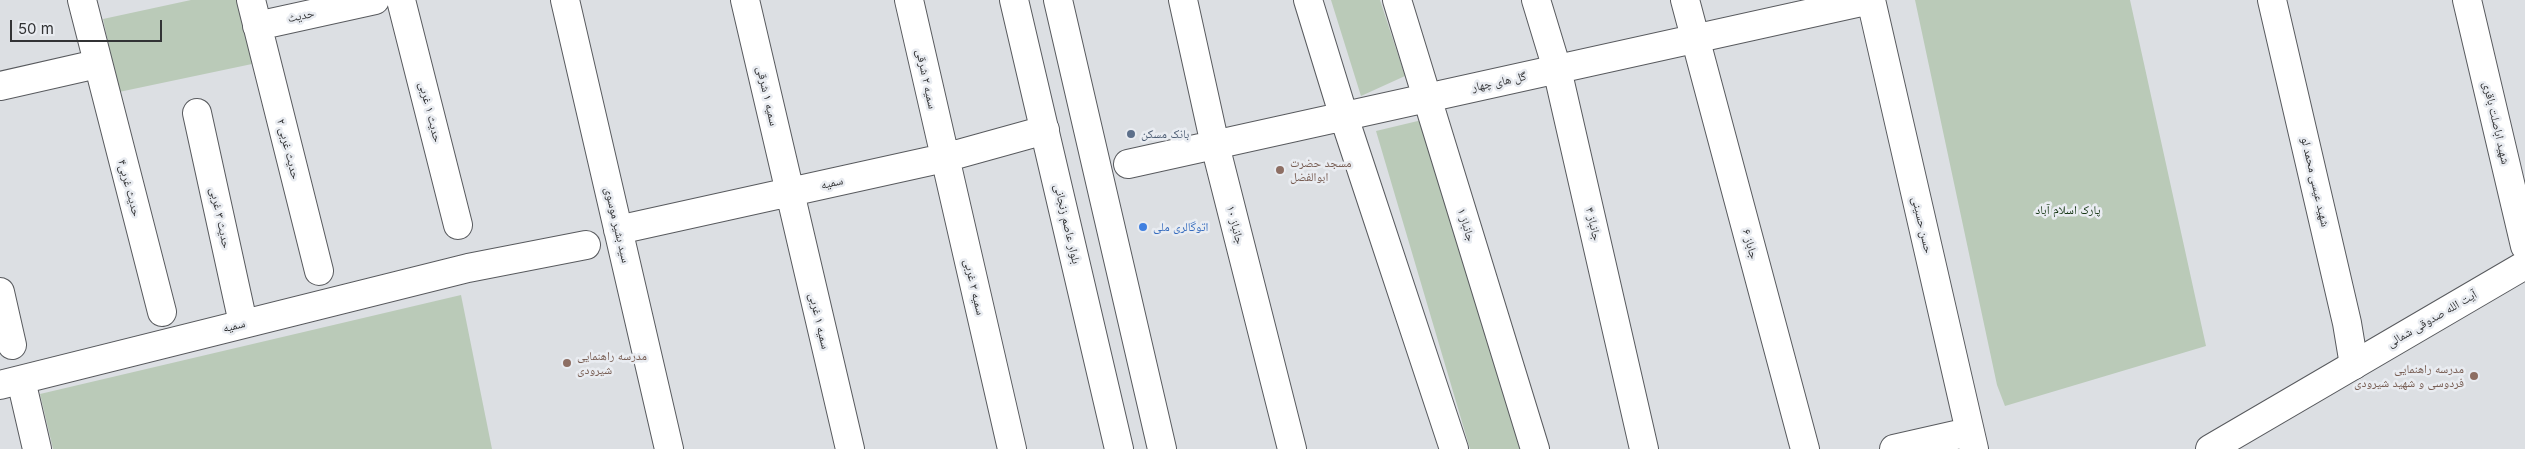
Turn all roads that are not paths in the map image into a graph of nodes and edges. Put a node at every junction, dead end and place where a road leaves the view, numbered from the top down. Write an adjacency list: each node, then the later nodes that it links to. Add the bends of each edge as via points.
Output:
1 (82, 0): 19 (street, حدیث غربی۴)
2 (375, 0): 17 (street, حدیث)
3 (401, 0): 30 (street, حدیث ۱ غربی)
4 (565, 0): 31 (street, سید بشیر موسوی)
5 (745, 0): 29 (street, سمیه ۱ شرقی)
6 (909, 0): 27 (street, سمیه ۲ شرقی)
7 (1014, 0): 25 (street, بلوار عاصم زنجانی)
8 (1058, 0): 48 (street)
9 (1183, 0): 26 (street, جانباز ۱۰)
10 (1308, 0): 24 (street)
11 (1397, 0): 22 (street, جانباز ۱)
12 (1536, 0): 20 (street, جانباز ۴)
13 (1685, 0): 18 (street, جاباز ۶)
14 (1870, 0): 18 (street, گل های چهار); 42 (street, حسن حسینی)
15 (2272, 0): 40 (street, شهید عیسی محمد لو, via 2347,322)
16 (2467, 0): 33 (street, شهید اباصلت باقری)
17 (254, 13): 35 (street, حدیث غربی ۲)
18 (1695, 39): 20 (street, گل های چهار); 53 (street, جاباز ۶)
19 (97, 64): 21 (street); 37 (street, حدیث غربی۴)
20 (1558, 69): 22 (street, گل های چهار); 52 (street, جانباز ۴)
21 (0, 86)
22 (1427, 98): 24 (street, گل های چهار); 51 (street, جانباز ۱)
23 (197, 113): 38 (street, حدیث ۳ غربی)
24 (1344, 117): 26 (street, گل های چهار); 50 (street)
25 (1045, 130): 27 (street, سمیه); 47 (street, بلوار عاصم زنجانی)
26 (1215, 145): 28 (street, گل های چهار); 49 (street, جانباز ۱۰)
27 (944, 158): 29 (street, سمیه); 46 (street, سمیه ۲ غربی)
28 (1128, 164)
29 (789, 192): 31 (street, سمیه); 45 (street, سمیه ۱ غربی)
30 (458, 225)
31 (618, 230): 44 (street, سید بشیر موسوی)
32 (586, 245): 38 (street, سمیه, via 468,268)
33 (2525, 246)
34 (2525, 265): 40 (street, آیت الله صدوقی شمالی)
35 (319, 271)
36 (0, 292): 39 (street)
37 (162, 312)
38 (243, 323): 41 (street, سمیه)
39 (12, 345)
40 (2354, 365): 55 (street, آیت الله صدوقی شمالی)
41 (11, 382): 43 (street)
42 (1972, 440): 54 (street)
43 (37, 449)
44 (669, 449)
45 (850, 449)
46 (1012, 449)
47 (1119, 449)
48 (1162, 449)
49 (1292, 449)
50 (1454, 449)
51 (1535, 449)
52 (1644, 449)
53 (1805, 449)
54 (1894, 449)
55 (2210, 449)

